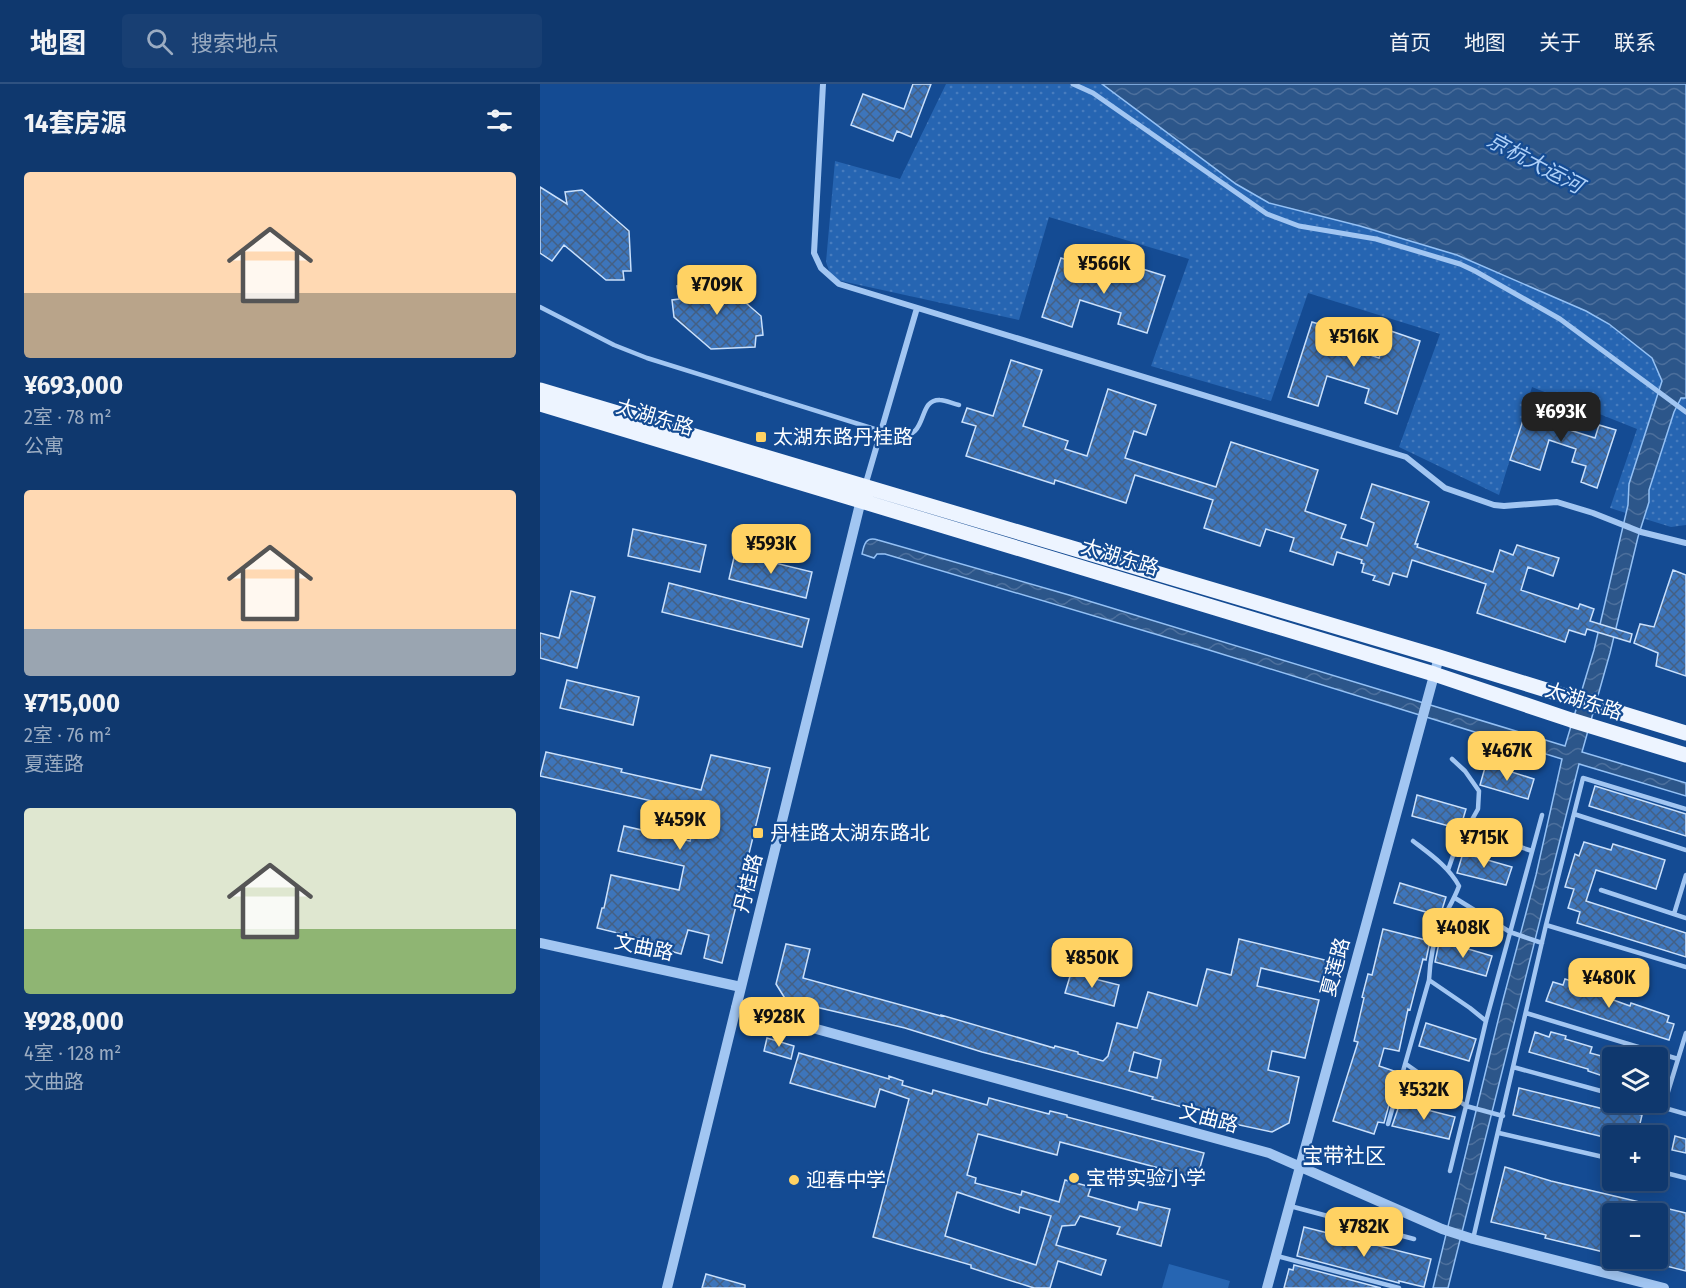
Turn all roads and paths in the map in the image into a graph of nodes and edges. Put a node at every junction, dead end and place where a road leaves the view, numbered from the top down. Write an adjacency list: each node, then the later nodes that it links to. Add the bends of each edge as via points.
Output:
1 (823, 84): 4 (street, via 816,261 839,284)
2 (1073, 84): 8 (street, via 1093,93 1267,214 1299,226 1376,240 1467,267 1529,300)
3 (540, 307): 9 (lane, via 647,358)
4 (917, 308): 9 (street); 11 (street, via 1406,457 1445,488 1494,505 1557,502 1641,532)
5 (540, 390): 10 (main road, 太湖东路)
6 (540, 404): 10 (main road, 太湖东路)
7 (959, 405): 9 (lane, via 934,401 911,435)
8 (1686, 412)
9 (882, 431): 10 (street)
10 (863, 494): 12 (main road, 太湖东路); 13 (main road, 太湖东路); 36 (street, 丹桂路)
11 (1686, 543)
12 (1439, 657): 13 (street, 夏莲路); 14 (main road, 太湖东路)
13 (1434, 674): 15 (main road, 太湖东路); 53 (street, 夏莲路)
14 (1686, 733)
15 (1686, 755)
16 (1452, 759): 20 (lane, via 1479,791 1478,809)
17 (1686, 809): 19 (lane, via 1583,778)
18 (1542, 814): 23 (lane)
19 (1574, 814): 22 (lane); 30 (lane)
20 (1467, 829): 23 (lane); 24 (lane)
21 (1413, 841): 24 (lane)
22 (1686, 850)
23 (1532, 851): 31 (lane)
24 (1448, 870): 27 (lane, via 1459,886)
25 (1686, 875): 28 (lane)
26 (1601, 890): 28 (lane)
27 (1455, 898): 31 (lane); 35 (lane, via 1440,925 1430,958)
28 (1674, 914): 29 (lane)
29 (1686, 918)
30 (1546, 925): 32 (lane); 34 (lane)
31 (1510, 932): 32 (lane); 39 (lane)
32 (1539, 942): 38 (lane)
33 (540, 943): 36 (street, 文曲路)
34 (1686, 967)
35 (1429, 980): 39 (lane); 42 (lane)
36 (741, 987): 37 (street, 丹桂路)
37 (736, 1007): 53 (street, 文曲路, via 1269,1153); 61 (street, 丹桂路)
38 (1526, 1012): 41 (lane); 43 (lane)
39 (1486, 1021): 46 (lane)
40 (1686, 1033): 41 (lane)
41 (1678, 1059): 45 (lane)
42 (1406, 1064): 46 (lane); 50 (lane)
43 (1513, 1067): 44 (lane); 49 (lane)
44 (1602, 1091)
45 (1668, 1092)
46 (1466, 1107): 49 (lane); 54 (lane)
47 (1668, 1109): 48 (lane)
48 (1686, 1114)
49 (1503, 1116): 51 (lane)
50 (1388, 1124)
51 (1499, 1133): 52 (lane); 58 (lane)
52 (1602, 1157)
53 (1300, 1166): 57 (street, 夏莲路); 58 (street, 文曲路)
54 (1450, 1171)
55 (1668, 1174): 56 (lane)
56 (1686, 1178)
57 (1290, 1206): 59 (lane); 60 (street, 夏莲路)
58 (1470, 1238): 64 (street, 文曲路)
59 (1414, 1239)
60 (1276, 1256): 62 (street, 夏莲路); 63 (lane)
61 (667, 1288)
62 (1267, 1288)
63 (1399, 1288)
64 (1664, 1288)

